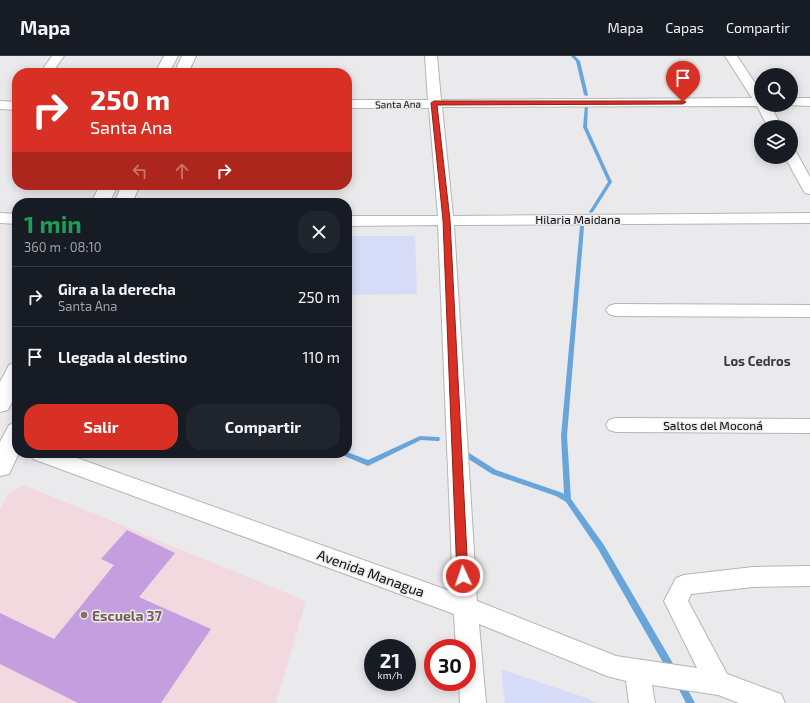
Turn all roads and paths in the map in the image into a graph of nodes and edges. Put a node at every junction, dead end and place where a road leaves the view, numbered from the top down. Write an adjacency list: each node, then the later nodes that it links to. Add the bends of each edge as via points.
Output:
1 (58, 56): 6 (street)
2 (170, 56): 7 (main road)
3 (189, 56): 8 (main road)
4 (431, 56): 13 (street)
5 (731, 56): 9 (street)
6 (50, 68)
7 (164, 68)
8 (183, 68)
9 (754, 91)
10 (754, 102): 13 (street, Santa Ana)
11 (798, 102): 12 (street)
12 (810, 102)
13 (434, 103): 14 (street, Santa Ana); 22 (street)
14 (352, 104)
15 (0, 105): 16 (street)
16 (12, 106)
17 (795, 164): 18 (street)
18 (810, 190)
19 (0, 218): 21 (street)
20 (810, 218): 22 (street, Hilaria Maidana)
21 (12, 219)
22 (446, 220): 23 (street, Hilaria Maidana); 34 (street)
23 (352, 221)
24 (615, 310): 25 (street)
25 (810, 310)
26 (12, 380): 27 (main road)
27 (0, 404)
28 (616, 425): 29 (street, Saltos del Moconá)
29 (810, 426)
30 (11, 440): 32 (main road)
31 (54, 458): 34 (street, Avenida Managua)
32 (0, 468)
33 (810, 576): 36 (street, via 753,576 684,585 676,601)
34 (464, 606): 35 (street, Avenida Managua, via 616,668); 37 (street)
35 (645, 672): 36 (street, Avenida Managua); 38 (street)
36 (718, 683): 39 (street, Avenida Managua)
37 (473, 703)
38 (642, 703)
39 (772, 703)

